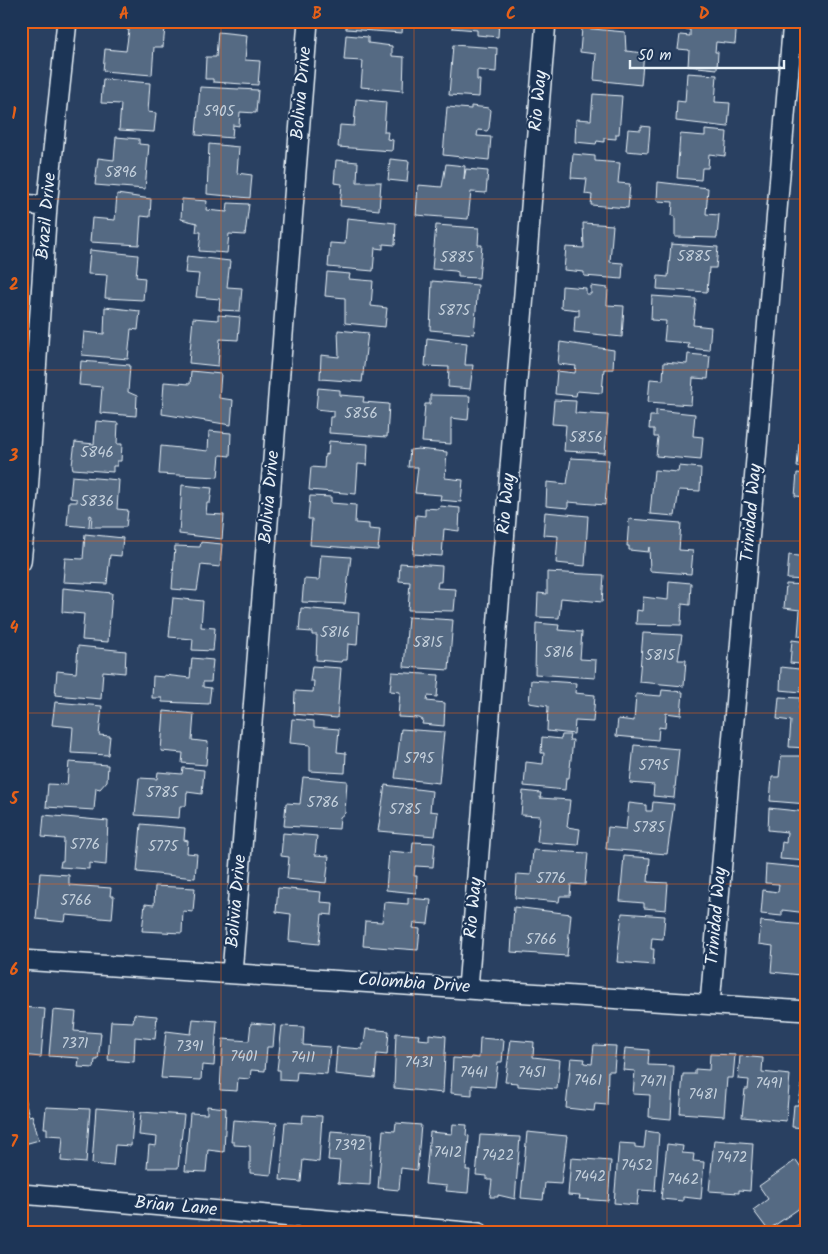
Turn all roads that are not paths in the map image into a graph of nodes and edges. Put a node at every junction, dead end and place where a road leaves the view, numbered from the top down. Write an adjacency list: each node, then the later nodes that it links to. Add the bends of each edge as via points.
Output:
1 (67, 21): 6 (street, Brazil Drive)
2 (308, 21): 10 (street, Bolivia Drive)
3 (546, 21): 11 (street, Rio Way)
4 (793, 21): 12 (street, Trinidad Way)
5 (21, 204): 6 (street)
6 (47, 206): 7 (street, Brazil Drive)
7 (25, 493): 8 (street, Brazil Drive)
8 (21, 562)
9 (21, 960): 10 (street, Colombia Drive)
10 (232, 973): 11 (street, Colombia Drive)
11 (468, 988): 12 (street, Colombia Drive)
12 (710, 1004): 13 (street, Colombia Drive)
13 (807, 1011)
14 (21, 1194): 15 (street, Brian Lane)
15 (351, 1227): 16 (street, Brian Lane)
16 (479, 1233)

